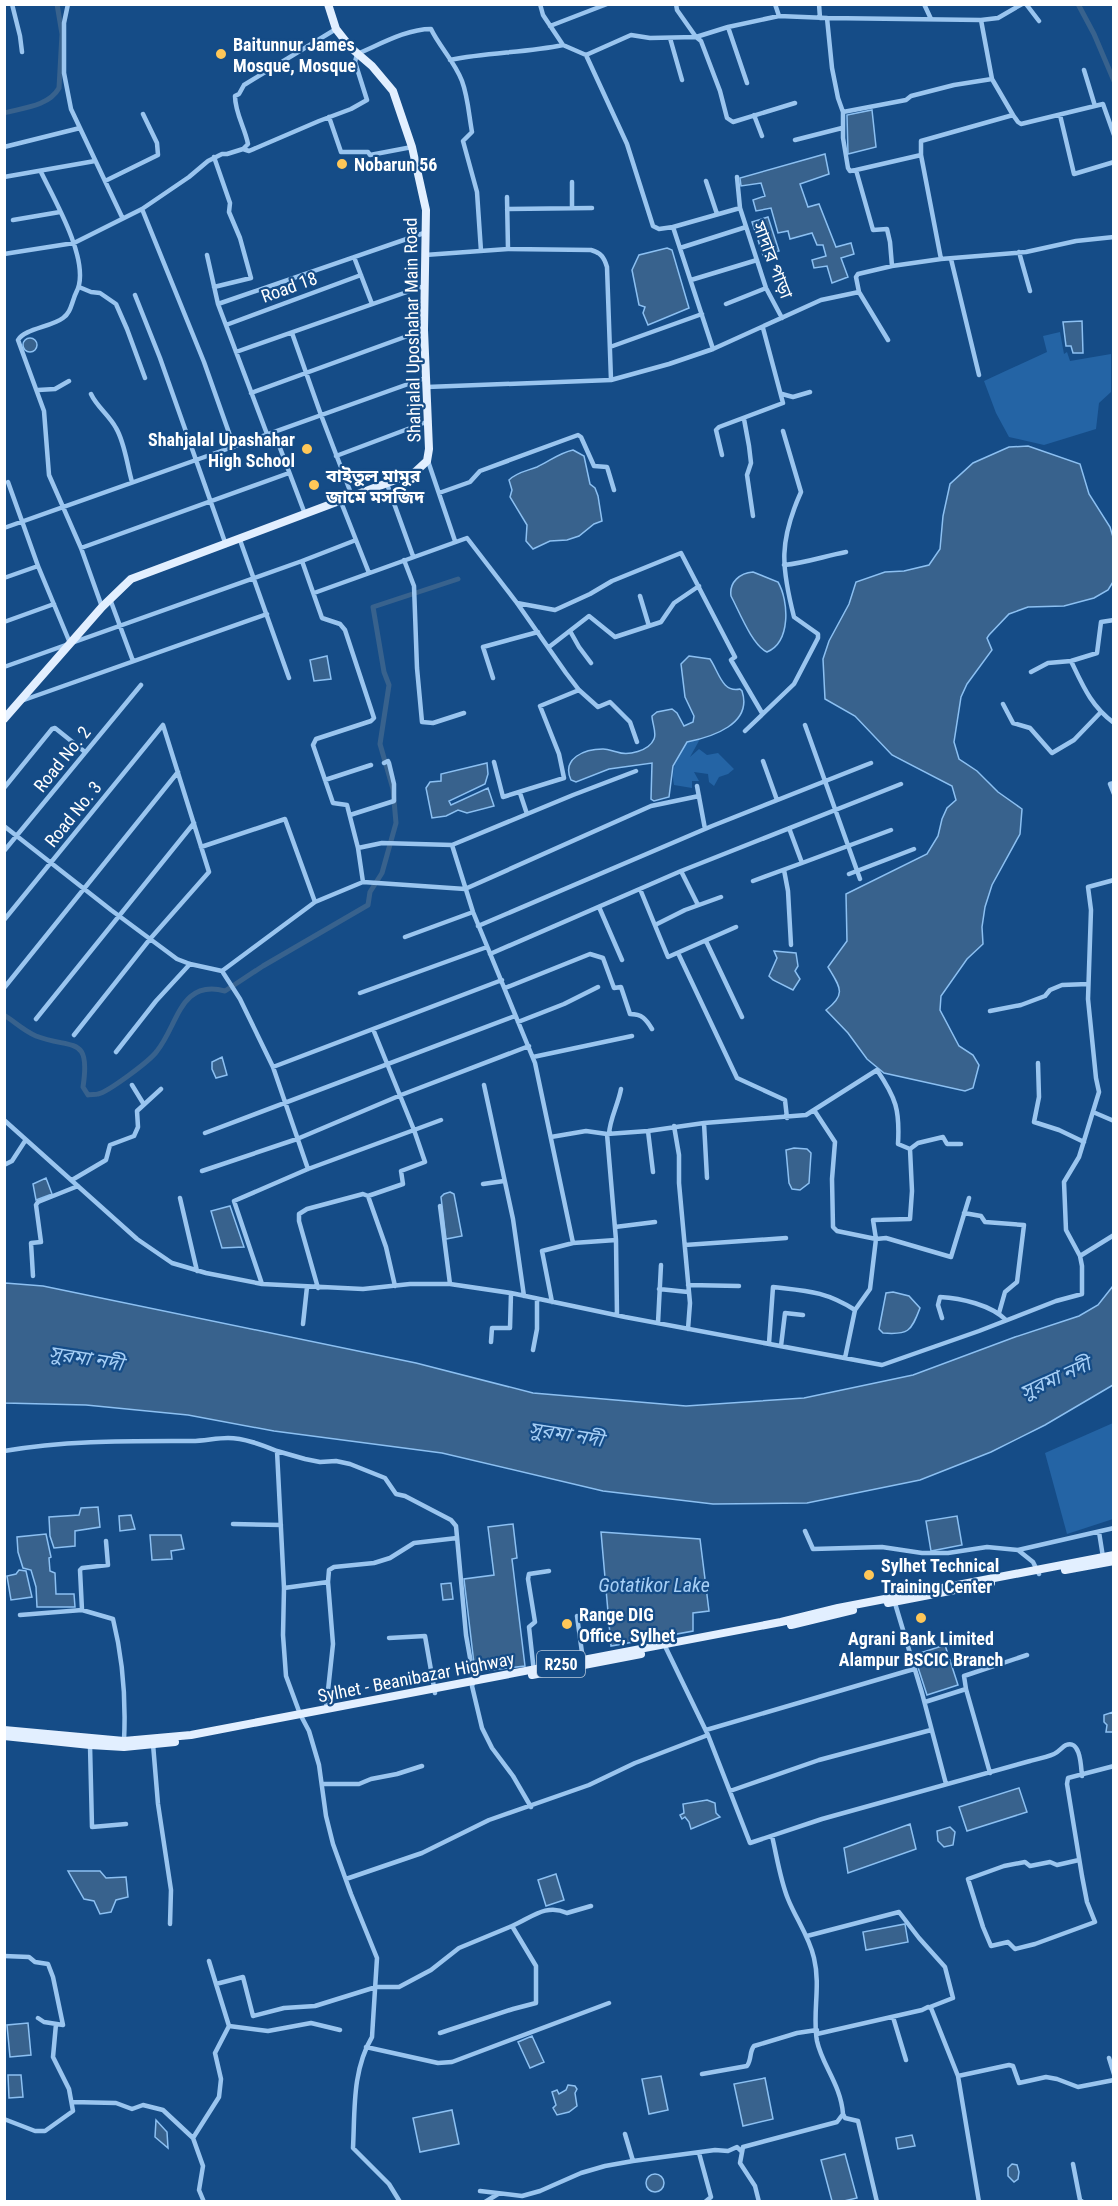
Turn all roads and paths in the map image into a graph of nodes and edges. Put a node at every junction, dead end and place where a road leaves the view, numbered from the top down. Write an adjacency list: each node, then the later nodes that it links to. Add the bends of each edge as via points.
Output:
1 (12, 4): 23 (street)
2 (68, 4): 39 (street, via 64,73 71,109)
3 (328, 4): 19 (main road, Shahjalal Uposhahar Main Road)
4 (540, 4): 17 (street)
5 (607, 4): 17 (street)
6 (676, 4): 20 (street)
7 (776, 4): 11 (street)
8 (819, 4): 12 (street)
9 (924, 4): 14 (street)
10 (1023, 5): 15 (street, via 998,18); 16 (street)
11 (779, 16): 12 (street); 18 (street)
12 (820, 18): 13 (street)
13 (827, 18): 14 (street); 33 (street, via 832,68)
14 (931, 19): 15 (street)
15 (981, 20): 28 (street)
16 (1039, 21)
17 (550, 26): 22 (street)
18 (728, 27): 20 (street); 30 (street)
19 (336, 29): 24 (main road, Shahjalal Uposhahar Main Road); 46 (street, via 244,85 235,96 247,136 248,144)
20 (696, 37): 21 (street); 35 (street, via 705,51 727,118 733,122)
21 (670, 38): 25 (street, via 631,35); 29 (street)
22 (563, 45): 25 (street); 26 (street)
23 (22, 52)
24 (357, 54): 26 (street, via 406,34 431,29); 38 (street, via 355,62 367,100); 45 (main road, Shahjalal Uposhahar Main Road, via 393,91)
25 (586, 54): 68 (street, via 627,144 653,226)
26 (450, 60): 75 (street, via 466,95 472,132 463,141 476,185)
27 (1084, 70): 32 (street)
28 (992, 79): 33 (street); 36 (street)
29 (682, 80)
30 (747, 83)
31 (795, 103): 35 (street)
32 (1095, 106): 37 (street); 41 (street, via 1104,104)
33 (843, 112): 40 (street)
34 (142, 114): 55 (street, via 158,142 158,155)
35 (754, 115): 42 (street)
36 (1013, 115): 37 (street, via 1022,124); 47 (street, via 921,141)
37 (1060, 115): 50 (street, via 1074,174)
38 (330, 117): 45 (street, via 342,152 370,155); 46 (street, via 249,151)
39 (80, 128): 44 (street); 49 (street)
40 (842, 128): 43 (street); 51 (street, via 848,168)
41 (1113, 135)
42 (762, 136)
43 (795, 140)
44 (4, 147)
45 (412, 147): 70 (main road, Shahjalal Uposhahar Main Road, via 426,210)
46 (243, 149): 48 (street)
47 (921, 154): 51 (street); 81 (street)
48 (214, 157): 62 (street); 89 (street, via 251,278)
49 (94, 161): 52 (street); 55 (street)
50 (1113, 162)
51 (856, 170): 84 (street, via 873,230 887,229)
52 (41, 172): 53 (street); 64 (street)
53 (4, 177)
54 (737, 177): 61 (street)
55 (105, 181): 66 (street)
56 (706, 181): 65 (street)
57 (572, 182): 59 (street)
58 (507, 197): 63 (street)
59 (572, 208): 60 (street); 63 (street)
60 (592, 208)
61 (740, 208): 65 (street, সাদার পাড়া); 69 (street, সাদার পাড়া)
62 (142, 209): 66 (street); 125 (street)
63 (507, 209): 74 (street)
64 (60, 212): 67 (street); 72 (street)
65 (717, 214): 68 (street, সাদার পাড়া)
66 (122, 217): 72 (street)
67 (13, 219)
68 (673, 227): 73 (street)
69 (746, 227): 73 (street); 83 (street, সাদার পাড়া)
70 (424, 233): 79 (main road, Shahjalal Uposhahar Main Road); 80 (street)
71 (1113, 237): 76 (street)
72 (74, 243): 77 (street); 88 (street)
73 (680, 248): 86 (street)
74 (508, 249): 75 (street); 104 (street, via 591,250 604,257)
75 (481, 251): 79 (street)
76 (1018, 252): 82 (street); 91 (street)
77 (4, 254)
78 (207, 255): 89 (street)
79 (425, 255): 87 (main road, Shahjalal Uposhahar Main Road)
80 (354, 257): 85 (street); 94 (street)
81 (941, 259): 82 (street); 84 (street)
82 (951, 259): 108 (street)
83 (757, 260): 86 (street); 90 (street, সাদার পাড়া)
84 (892, 266): 92 (street, via 858,274)
85 (361, 276): 95 (street); 99 (street, Road 18)
86 (691, 280): 97 (street)
87 (424, 286): 95 (street); 101 (main road, Shahjalal Uposhahar Main Road)
88 (79, 287): 109 (street, via 100,293 116,304); 114 (street, via 70,311 63,318 18,340)
89 (214, 287): 94 (street)
90 (766, 288): 96 (street); 98 (street, সাদার পাড়া)
91 (1030, 291)
92 (859, 292): 98 (street, via 821,300); 103 (street)
93 (135, 296): 128 (street)
94 (218, 304): 99 (street)
95 (372, 304): 102 (street)
96 (726, 304)
97 (702, 314): 104 (street); 105 (street)
98 (783, 318): 100 (street)
99 (226, 325): 106 (street)
100 (763, 328): 105 (street); 118 (street)
101 (424, 330): 107 (street); 110 (main road, Shahjalal Uposhahar Main Road)
102 (292, 333): 106 (street); 107 (street)
103 (888, 340)
104 (610, 347): 111 (street)
105 (713, 349): 111 (street)
106 (236, 352): 116 (street)
107 (306, 373): 116 (street); 119 (street)
108 (979, 375)
109 (145, 378)
110 (427, 378): 113 (main road, Shahjalal Uposhahar Main Road); 119 (street)
111 (611, 380): 113 (street)
112 (69, 381): 114 (street)
113 (427, 387): 121 (main road, Shahjalal Uposhahar Main Road)
114 (38, 390): 139 (street, via 44,411 49,475)
115 (810, 392): 118 (street, via 793,397)
116 (251, 393): 124 (street)
117 (90, 394): 132 (street, via 117,429)
118 (782, 394): 120 (street, via 783,403)
119 (321, 416): 123 (street); 127 (street)
120 (744, 419): 126 (street, via 717,428); 141 (street)
121 (429, 421): 127 (street); 129 (main road, Shahjalal Uposhahar Main Road)
122 (783, 431): 153 (street, via 801,492 785,537)
123 (274, 432): 124 (street); 130 (street)
124 (267, 434): 125 (street)
125 (234, 447): 128 (street)
126 (722, 455)
127 (336, 456): 136 (street)
128 (196, 460): 132 (street); 137 (street)
129 (427, 460): 133 (main road, Shahjalal Uposhahar Main Road, via 414,474); 135 (street)
130 (289, 473): 137 (street); 140 (street)
131 (8, 482): 142 (street)
132 (132, 482): 139 (street)
133 (387, 484): 136 (main road, Shahjalal Uposhahar Main Road); 150 (street)
134 (614, 490): 135 (street, via 609,470 594,466 578,435 480,471 470,482)
135 (439, 493): 146 (street)
136 (352, 497): 138 (main road, Shahjalal Uposhahar Main Road)
137 (212, 501): 147 (street); 148 (street)
138 (341, 502): 140 (main road, Shahjalal Uposhahar Main Road); 145 (street)
139 (64, 507): 142 (street); 148 (street)
140 (305, 515): 144 (main road, Shahjalal Uposhahar Main Road)
141 (753, 516)
142 (23, 521): 143 (street); 154 (street)
143 (4, 528)
144 (240, 540): 147 (main road, Shahjalal Uposhahar Main Road); 157 (street)
145 (356, 540): 152 (street); 155 (street)
146 (456, 541): 150 (street); 162 (street, via 467,538)
147 (226, 545): 161 (main road, Shahjalal Uposhahar Main Road, via 131,579)
148 (81, 548): 164 (street)
149 (846, 552): 153 (street)
150 (413, 556): 151 (street)
151 (404, 560): 155 (street); 185 (street, via 414,586 422,722 433,723)
152 (302, 561): 157 (street); 159 (street)
153 (784, 565): 186 (street, via 794,617 818,634 818,638 794,684)
154 (38, 566): 156 (street); 163 (street)
155 (369, 573): 159 (street)
156 (4, 578)
157 (253, 578): 165 (street); 168 (street)
158 (699, 586): 162 (street, via 681,553 612,580 555,610); 169 (street, via 674,603 661,622); 186 (street, via 735,657 731,660 736,672)
159 (314, 593): 201 (street, via 322,618 340,624 345,630 374,718 313,741)
160 (640, 596): 169 (street)
161 (110, 598): 164 (main road, Shahjalal Uposhahar Main Road); 168 (street)
162 (517, 603): 171 (street)
163 (54, 604): 167 (street); 172 (street)
164 (102, 607): 172 (main road, Shahjalal Uposhahar Main Road)
165 (267, 614): 175 (street); 179 (street)
166 (1113, 620): 174 (street, via 1101,622 1097,653)
167 (4, 622)
168 (120, 626): 172 (street); 175 (street)
169 (649, 626): 170 (street, via 615,637 589,616)
170 (570, 631): 173 (street); 176 (street)
171 (538, 632): 173 (street); 180 (street, via 483,647)
172 (70, 643): 177 (street); 183 (main road, Shahjalal Uposhahar Main Road)
173 (549, 646): 182 (street)
174 (1071, 661): 178 (street, via 1048,663); 187 (street)
175 (133, 662): 183 (street)
176 (591, 663)
177 (4, 667)
178 (1031, 672)
179 (288, 678)
180 (493, 678)
181 (141, 685): 193 (street, Road No. 2)
182 (579, 690): 192 (street, via 598,707 610,702 630,722); 207 (street, via 540,706 559,753 564,778)
183 (19, 702): 188 (main road, Shahjalal Uposhahar Main Road)
184 (1003, 704): 187 (street, via 1013,723 1030,728 1052,753 1074,740)
185 (464, 713)
186 (762, 713): 191 (street)
187 (1100, 713): 189 (street)
188 (4, 719)
189 (1113, 723)
190 (804, 725): 202 (street)
191 (745, 731)
192 (638, 741)
193 (85, 752): 206 (street, via 52,729); 219 (street, Road No. 2)
194 (763, 761): 210 (street)
195 (386, 762): 213 (street, via 394,784 392,801)
196 (494, 762): 207 (street, via 504,797)
197 (872, 764): 202 (street)
198 (371, 765): 201 (street)
199 (636, 771): 212 (street)
200 (178, 772): 214 (street); 226 (street, Road No. 3, via 163,725); 236 (street)
201 (325, 780): 213 (street, via 333,804 347,805)
202 (824, 781): 210 (street); 211 (street)
203 (1113, 783): 208 (street)
204 (901, 784): 211 (street)
205 (697, 786): 209 (street)
206 (4, 788)
207 (520, 793): 212 (street)
208 (1113, 794)
209 (699, 798): 217 (street); 237 (street, via 651,806)
210 (777, 800): 217 (street)
211 (836, 808): 216 (street); 221 (street)
212 (527, 814): 220 (street)
213 (350, 815): 223 (street)
214 (194, 823): 222 (street); 244 (street)
215 (4, 826): 219 (street)
216 (789, 828): 227 (street); 229 (street)
217 (705, 829): 247 (street)
218 (891, 830): 221 (street)
219 (17, 836): 225 (street, Road No. 2); 226 (street)
220 (453, 845): 223 (street, via 382,843); 237 (street)
221 (848, 845): 227 (street); 230 (street)
222 (201, 847): 240 (street, via 285,819); 250 (street, via 209,872)
223 (358, 848): 235 (street)
224 (914, 849): 230 (street)
225 (4, 851)
226 (52, 862): 236 (street); 245 (street, Road No. 3)
227 (802, 863): 228 (street)
228 (784, 870): 234 (street); 252 (street)
229 (681, 871): 238 (street); 241 (street)
230 (857, 871): 231 (street); 232 (street)
231 (849, 874)
232 (860, 879)
233 (1113, 880): 260 (street, via 1088,887)
234 (753, 881)
235 (364, 882): 237 (street); 240 (street)
236 (84, 888): 244 (street); 262 (street)
237 (465, 889): 243 (street)
238 (640, 889): 242 (street); 246 (street)
239 (720, 897): 241 (street)
240 (315, 902): 258 (street)
241 (698, 905): 246 (street)
242 (599, 907): 255 (street); 256 (street)
243 (473, 912): 247 (street); 249 (street)
244 (118, 915): 250 (street); 268 (street)
245 (4, 920)
246 (655, 925): 254 (street, via 668,957)
247 (478, 926): 253 (street)
248 (736, 927): 251 (street)
249 (405, 937)
250 (150, 939): 257 (street); 272 (street)
251 (706, 941): 254 (street); 267 (street)
252 (791, 945)
253 (487, 947): 255 (street); 264 (street)
254 (678, 953): 289 (street, via 738,1078 785,1100)
255 (490, 954): 259 (street)
256 (622, 960)
257 (190, 964): 258 (street); 275 (street)
258 (222, 971): 279 (street)
259 (501, 980): 263 (street); 270 (street)
260 (1088, 984): 265 (street, via 1062,985 1021,1005); 288 (street, via 1099,1092)
261 (598, 987): 269 (street)
262 (4, 988)
263 (505, 988): 266 (street); 271 (street, via 590,954 598,955 603,958 614,988 621,987 630,1014 639,1014)
264 (360, 993)
265 (990, 1011)
266 (515, 1016): 269 (street); 278 (street)
267 (742, 1017)
268 (36, 1018)
269 (518, 1022): 274 (street)
270 (373, 1029): 278 (street); 279 (street)
271 (651, 1029)
272 (74, 1035)
273 (632, 1036): 276 (street)
274 (529, 1046): 276 (street); 284 (street)
275 (116, 1052)
276 (533, 1058): 299 (street)
277 (1038, 1063): 302 (street, via 1039,1097 1034,1122)
278 (388, 1064): 284 (street); 285 (street)
279 (273, 1067): 285 (street)
280 (132, 1085): 286 (street)
281 (483, 1085): 311 (street)
282 (161, 1089): 286 (street)
283 (621, 1089): 298 (street)
284 (401, 1095): 295 (street); 300 (street)
285 (285, 1102): 297 (street); 300 (street)
286 (143, 1103): 310 (street, via 136,1111 138,1126 134,1136 110,1145 106,1160)
287 (814, 1110): 289 (street); 304 (street, via 877,1070 891,1091 899,1116 898,1144); 323 (street, via 835,1142 833,1227)
288 (1093, 1112): 292 (street); 302 (street)
289 (787, 1118): 293 (street)
290 (4, 1120): 301 (street)
291 (441, 1120): 295 (street)
292 (1113, 1121)
293 (704, 1123): 294 (street); 309 (street)
294 (674, 1126): 296 (street); 326 (street)
295 (414, 1130): 306 (street); 314 (street, via 425,1162 401,1171 403,1184)
296 (648, 1131): 298 (street); 308 (street)
297 (205, 1133)
298 (608, 1134): 299 (street, via 586,1131); 320 (street)
299 (551, 1137): 325 (street)
300 (297, 1139): 306 (street); 307 (street)
301 (25, 1141): 305 (street, via 12,1161); 310 (street)
302 (1084, 1142): 327 (street, via 1064,1182 1066,1230)
303 (961, 1144): 304 (street, via 947,1144 943,1137)
304 (910, 1149): 323 (street, via 910,1219 873,1220)
305 (4, 1165)
306 (308, 1169): 331 (street, via 234,1201)
307 (202, 1171)
308 (653, 1172)
309 (707, 1178)
310 (72, 1180): 313 (street)
311 (504, 1181): 312 (street); 341 (street)
312 (483, 1184)
313 (78, 1186): 329 (street, via 154,1251 172,1263); 330 (street, via 36,1204 41,1242 31,1243)
314 (368, 1196): 334 (street); 337 (street, via 363,1194 299,1214)
315 (180, 1198): 329 (street)
316 (969, 1198): 318 (street)
317 (440, 1206): 332 (street)
318 (964, 1213): 323 (street, via 951,1257 886,1238); 345 (street, via 981,1216 985,1222 1024,1225 1017,1282 1005,1292)
319 (655, 1222): 320 (street)
320 (615, 1227): 324 (street)
321 (1113, 1235): 327 (street)
322 (786, 1238): 326 (street)
323 (876, 1239): 344 (street, via 870,1289)
324 (616, 1240): 325 (street); 347 (street)
325 (573, 1243): 343 (street, via 542,1251)
326 (685, 1245): 333 (street)
327 (1080, 1256): 349 (street, via 1082,1294)
328 (661, 1265): 338 (street)
329 (197, 1271): 331 (street)
330 (33, 1276)
331 (262, 1284): 336 (street)
332 (450, 1284): 334 (street); 340 (street)
333 (688, 1285): 335 (street); 339 (street)
334 (395, 1286): 337 (street)
335 (739, 1286)
336 (307, 1287): 337 (street); 351 (street)
337 (318, 1288)
338 (659, 1290): 339 (street); 350 (street)
339 (688, 1292): 352 (street)
340 (511, 1293): 341 (street); 353 (street, via 510,1328 492,1328)
341 (524, 1296): 342 (street)
342 (537, 1299): 343 (street); 356 (street)
343 (552, 1302): 347 (street)
344 (855, 1310): 354 (street, via 815,1291 773,1287); 357 (street)
345 (999, 1313): 348 (street, via 940,1297); 349 (street)
346 (803, 1314): 355 (street, via 785,1313)
347 (617, 1315): 350 (street)
348 (942, 1318)
349 (1006, 1320): 357 (street, via 882,1365)
350 (658, 1323): 352 (street)
351 (303, 1324)
352 (688, 1329): 354 (street)
353 (491, 1342)
354 (769, 1343): 355 (street)
355 (781, 1346): 357 (street)
356 (533, 1350)
357 (845, 1358)
358 (4, 1451): 359 (street, via 53,1444 229,1438)
359 (277, 1451): 361 (street); 365 (street, via 305,1460 350,1464 385,1478 396,1494 452,1520)
360 (233, 1524): 361 (street)
361 (281, 1525): 374 (street)
362 (1113, 1528): 364 (street)
363 (805, 1531): 367 (street, via 813,1549 882,1546 922,1553 987,1547)
364 (1099, 1532): 367 (street); 369 (street)
365 (457, 1538): 373 (street, via 414,1543 374,1563 334,1566 329,1570); 385 (street)
366 (106, 1541): 376 (street, via 108,1564 80,1570)
367 (1017, 1550): 372 (street, via 1033,1562)
368 (1113, 1555): 369 (main road, Sylhet - Beanibazar Highway / R250)
369 (1103, 1557): 372 (main road, Sylhet - Beanibazar Highway / R250)
370 (1113, 1561): 372 (main road, Sylhet - Beanibazar Highway / R250)
371 (549, 1571): 384 (street, via 529,1574 528,1579 535,1622 529,1627)
372 (1038, 1572): 375 (main road, Sylhet - Beanibazar Highway / R250)
373 (328, 1582): 374 (street); 389 (street, via 333,1644)
374 (284, 1588): 390 (street, via 286,1676)
375 (894, 1599): 380 (main road, Sylhet - Beanibazar Highway / R250); 383 (street)
376 (82, 1610): 377 (street); 395 (street, via 113,1619 126,1716)
377 (20, 1615)
378 (577, 1616): 382 (street)
379 (389, 1638): 387 (street, via 425,1636)
380 (665, 1647): 382 (main road, Sylhet - Beanibazar Highway / R250); 393 (street)
381 (1027, 1655): 386 (street, via 964,1676)
382 (583, 1663): 384 (main road, Sylhet - Beanibazar Highway / R250)
383 (914, 1669): 388 (street); 393 (street)
384 (534, 1672): 385 (main road, Sylhet - Beanibazar Highway / R250)
385 (473, 1683): 387 (main road, Sylhet - Beanibazar Highway / R250); 405 (street, via 482,1728)
386 (966, 1689): 388 (street); 400 (street)
387 (435, 1691): 389 (main road, Sylhet - Beanibazar Highway / R250); 390 (main road, Sylhet - Beanibazar Highway / R250)
388 (924, 1702): 392 (street)
389 (326, 1710): 390 (main road, Sylhet - Beanibazar Highway / R250)
390 (302, 1716): 395 (main road, Sylhet - Beanibazar Highway / R250); 396 (main road, Sylhet - Beanibazar Highway / R250); 402 (street)
391 (4, 1730): 395 (main road, Sylhet - Beanibazar Highway / R250)
392 (931, 1730): 403 (street); 404 (street, via 819,1760)
393 (707, 1733): 404 (street); 405 (street)
394 (4, 1736): 397 (main road, Sylhet - Beanibazar Highway / R250)
395 (124, 1744): 396 (main road, Sylhet - Beanibazar Highway / R250); 397 (main road, Sylhet - Beanibazar Highway / R250)
396 (153, 1744): 411 (street, via 171,1890)
397 (90, 1745): 406 (street, via 92,1827)
398 (422, 1766): 402 (street, via 359,1784)
399 (1113, 1767): 401 (street)
400 (990, 1773): 401 (street, via 1057,1753 1070,1744 1079,1753); 403 (street)
401 (1082, 1776): 408 (street, via 1071,1776 1067,1784)
402 (323, 1784): 409 (street, via 326,1816)
403 (946, 1784): 407 (street)
404 (730, 1791): 407 (street, via 747,1842)
405 (531, 1807): 409 (street, via 489,1821 422,1853)
406 (126, 1824)
407 (772, 1836): 413 (street, via 787,1898)
408 (1079, 1860): 408 (street, via 1095,1922 1015,1949 1008,1942 991,1946 969,1879 1025,1862 1030,1866)
409 (346, 1879): 417 (street, via 377,1958)
410 (591, 1906): 412 (street, via 567,1913 550,1908)
411 (170, 1924)
412 (512, 1926): 417 (street, via 459,1948 431,1970 399,1987); 426 (street, via 536,1966 536,2003)
413 (807, 1936): 419 (street, via 899,1912 945,1967 953,1998); 425 (street, via 818,1980)
414 (4, 1956): 422 (street, via 29,1957 48,1964 63,2025)
415 (210, 1961): 416 (street)
416 (216, 1984): 417 (street, via 243,1977 253,2016 315,2006); 423 (street)
417 (376, 1988): 427 (street, via 372,2037)
418 (609, 2003): 427 (street, via 452,2062 438,2063)
419 (930, 2007): 420 (street); 432 (street)
420 (893, 2017): 425 (street); 429 (street)
421 (38, 2018): 422 (street)
422 (56, 2024): 434 (street, via 52,2057)
423 (229, 2026): 424 (street, via 268,2031 311,2023); 438 (street, via 215,2053 221,2079 219,2097)
424 (340, 2030)
425 (817, 2032): 430 (street, via 797,2033 754,2046 747,2066); 435 (street)
426 (440, 2033)
427 (366, 2047): 446 (street, via 356,2078 352,2148 389,2184)
428 (1110, 2058): 431 (street)
429 (906, 2060)
430 (702, 2074)
431 (1113, 2074)
432 (958, 2076): 433 (street, via 1009,2065 1013,2066 1019,2083 1046,2077 1078,2087); 451 (street)
433 (1113, 2080)
434 (72, 2102): 436 (street, via 73,2111 45,2131); 438 (street, via 116,2103 132,2109 143,2105 163,2110)
435 (843, 2114): 440 (street, via 837,2122 743,2147); 450 (street, via 858,2121)
436 (4, 2119)
437 (625, 2134): 441 (street)
438 (193, 2138): 445 (street, via 203,2166 199,2190)
439 (699, 2152): 440 (street, via 737,2147); 441 (street); 448 (street, via 711,2197)
440 (742, 2152): 449 (street, via 740,2163 755,2186)
441 (633, 2161): 444 (street, via 597,2168 522,2196)
442 (1073, 2164): 452 (street)
443 (480, 2191): 444 (street)
444 (499, 2194): 447 (street)
445 (204, 2202)
446 (400, 2202)
447 (485, 2202)
448 (705, 2202)
449 (759, 2202)
450 (877, 2202)
451 (979, 2202)
452 (1083, 2202)

